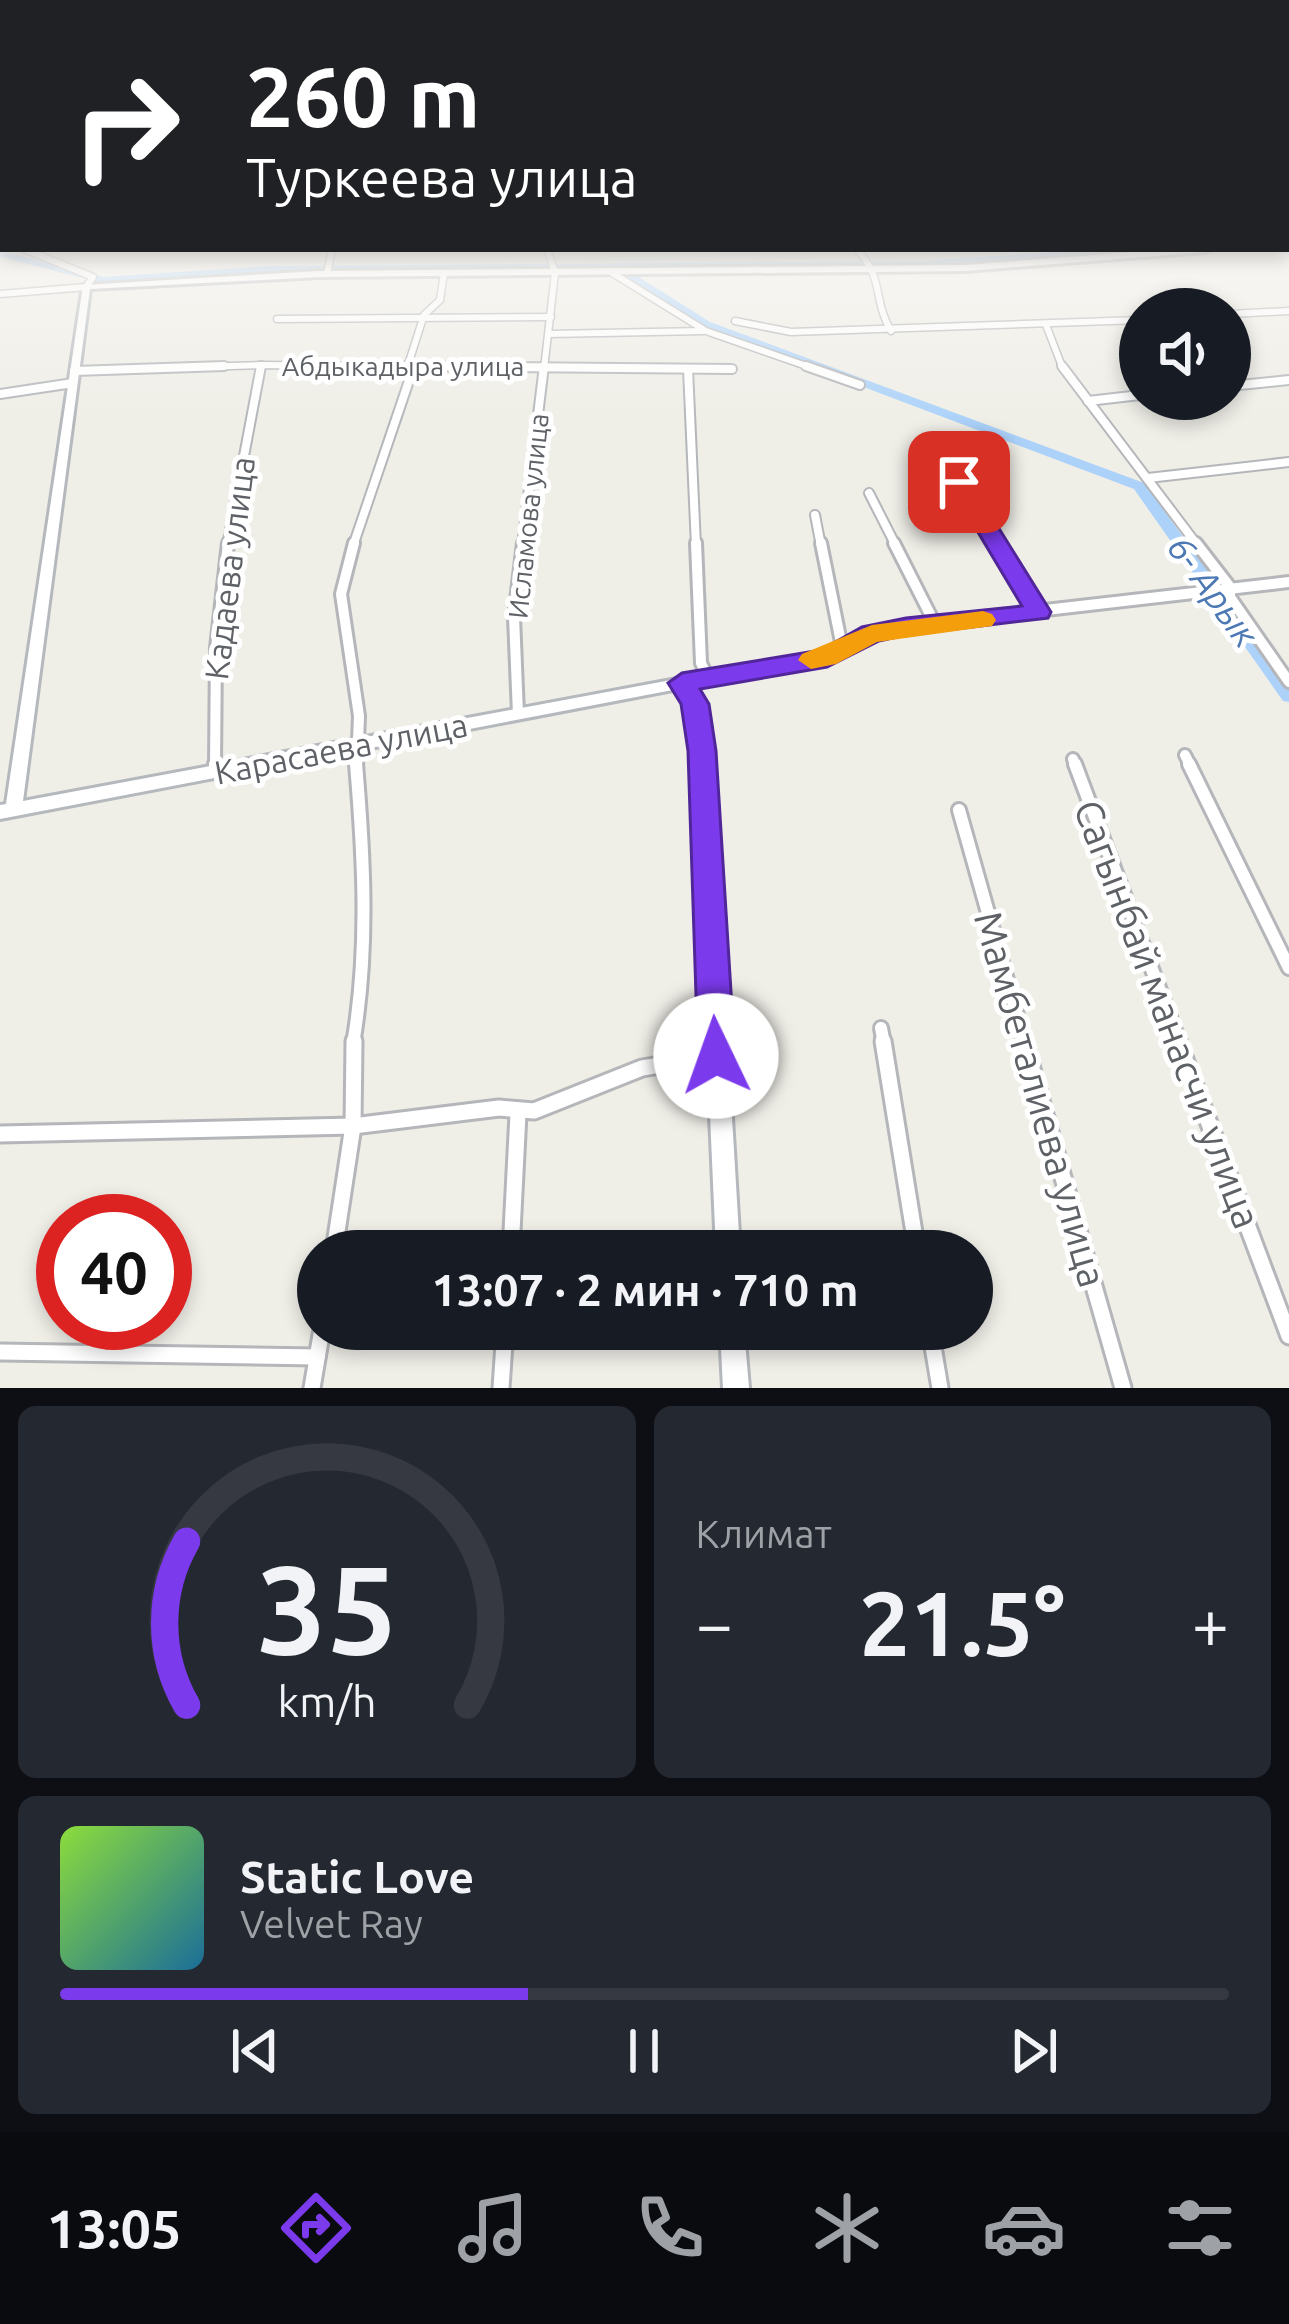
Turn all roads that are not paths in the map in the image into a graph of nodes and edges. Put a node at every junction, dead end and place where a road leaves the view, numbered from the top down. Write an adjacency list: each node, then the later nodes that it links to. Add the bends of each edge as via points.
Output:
1 (40, 291): 7 (street)
2 (85, 291): 24 (street)
3 (442, 291): 10 (street)
4 (553, 291): 11 (street, Исламова улица)
5 (641, 291): 16 (street)
6 (879, 291): 17 (street)
7 (0, 294)
8 (1289, 311): 9 (street)
9 (1251, 313)
10 (424, 315): 11 (street); 12 (street); 20 (street)
11 (550, 317): 18 (street, Исламова улица)
12 (278, 319)
13 (734, 321): 17 (street, via 790,332)
14 (1119, 321): 15 (street)
15 (1046, 325): 17 (street); 30 (street, via 1063,370)
16 (706, 331): 18 (street); 27 (street)
17 (891, 331)
18 (549, 334): 21 (street, Исламова улица)
19 (261, 365): 20 (street, Абдыкадыра улица); 24 (street, Абдыкадыра улица); 48 (street, Кадаева улица, via 214,689)
20 (411, 365): 21 (street, Абдыкадыра улица); 45 (street, via 343,576)
21 (541, 366): 22 (street, Абдыкадыра улица); 44 (street, Исламова улица, via 514,616)
22 (688, 369): 23 (street, Абдыкадыра улица); 41 (street)
23 (732, 369)
24 (74, 377): 28 (street, Абдыкадыра улица); 50 (street)
25 (1289, 380): 26 (street)
26 (1251, 384)
27 (860, 385)
28 (0, 394)
29 (1119, 397): 30 (street)
30 (1088, 401): 32 (street)
31 (1289, 462): 32 (street)
32 (1148, 478): 37 (street)
33 (959, 482): 38 (street)
34 (869, 493): 39 (street)
35 (815, 514): 40 (street)
36 (1289, 582): 37 (street)
37 (1230, 587): 38 (street); 42 (street)
38 (1039, 612): 39 (street)
39 (934, 624): 40 (street)
40 (842, 647): 41 (street, via 827,658)
41 (707, 678): 43 (street)
42 (1289, 682)
43 (682, 683): 44 (street, Карасаева улица); 53 (street, via 695,704 702,751)
44 (518, 713): 45 (street, Карасаева улица)
45 (355, 746): 48 (street, Карасаева улица); 55 (street, via 364,978 350,1063)
46 (1185, 755): 51 (street)
47 (1073, 759): 61 (street, Сагынбай манасчи улица)
48 (215, 772): 50 (street, Карасаева улица)
49 (959, 810): 72 (street, Мамбеталиева улица)
50 (7, 811)
51 (1289, 968)
52 (881, 1028): 60 (street)
53 (716, 1056): 54 (street, via 629,1072); 59 (street)
54 (518, 1114): 55 (street, via 499,1108); 58 (street)
55 (352, 1126): 56 (street); 57 (street)
56 (0, 1134)
57 (337, 1230)
58 (512, 1230)
59 (727, 1230)
60 (914, 1230)
61 (1289, 1336)
62 (318, 1350): 67 (street)
63 (504, 1350): 69 (street)
64 (733, 1350): 70 (street)
65 (934, 1350): 71 (street)
66 (0, 1352): 67 (street)
67 (317, 1357): 68 (street)
68 (312, 1388)
69 (501, 1388)
70 (736, 1388)
71 (940, 1388)
72 (1123, 1388)

